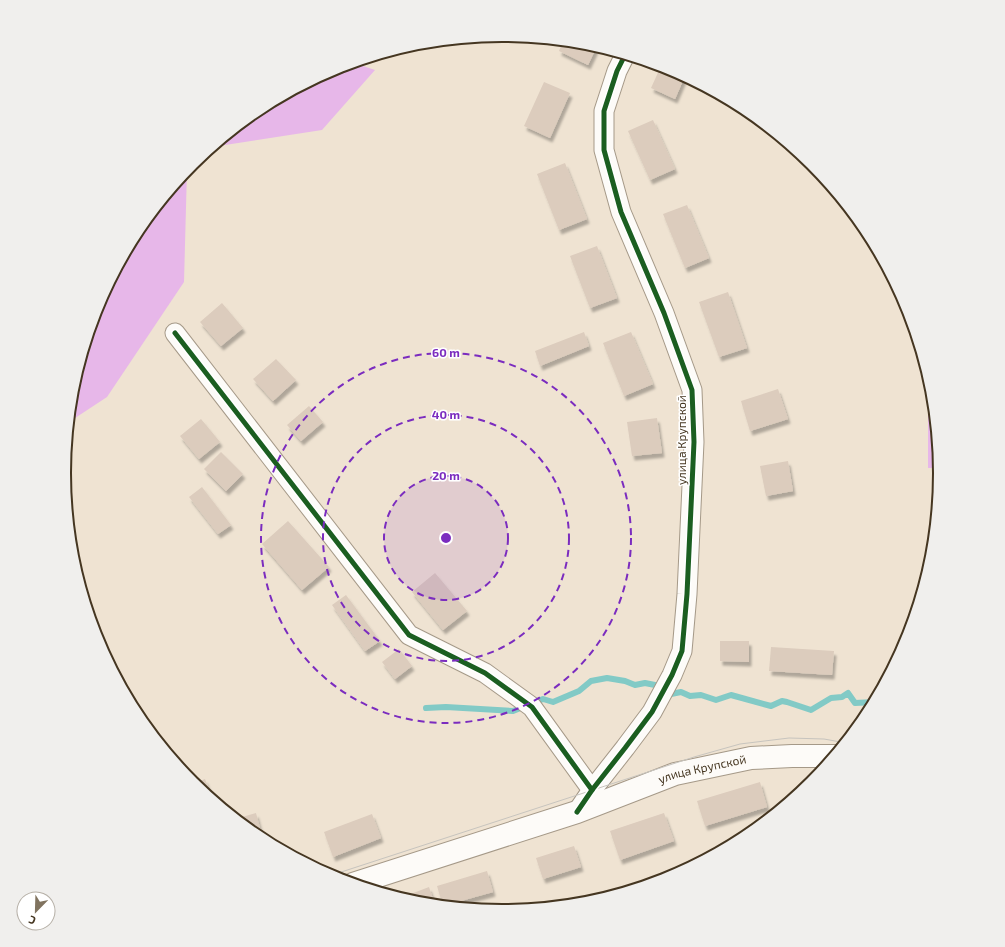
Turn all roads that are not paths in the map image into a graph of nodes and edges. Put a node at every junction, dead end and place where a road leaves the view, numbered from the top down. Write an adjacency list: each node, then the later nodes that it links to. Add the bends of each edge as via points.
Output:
1 (622, 60): 4 (street, улица Крупской, via 616,71 604,111 604,150 621,212 664,313 692,390 694,442 688,594 682,651 672,675 652,712)
2 (175, 333): 4 (street, via 409,635 485,673 532,707)
3 (829, 756): 5 (main road, улица Крупской, via 751,758 675,774)
4 (592, 790): 5 (street, улица Крупской)
5 (576, 812): 6 (main road, улица Крупской)
6 (362, 881)

